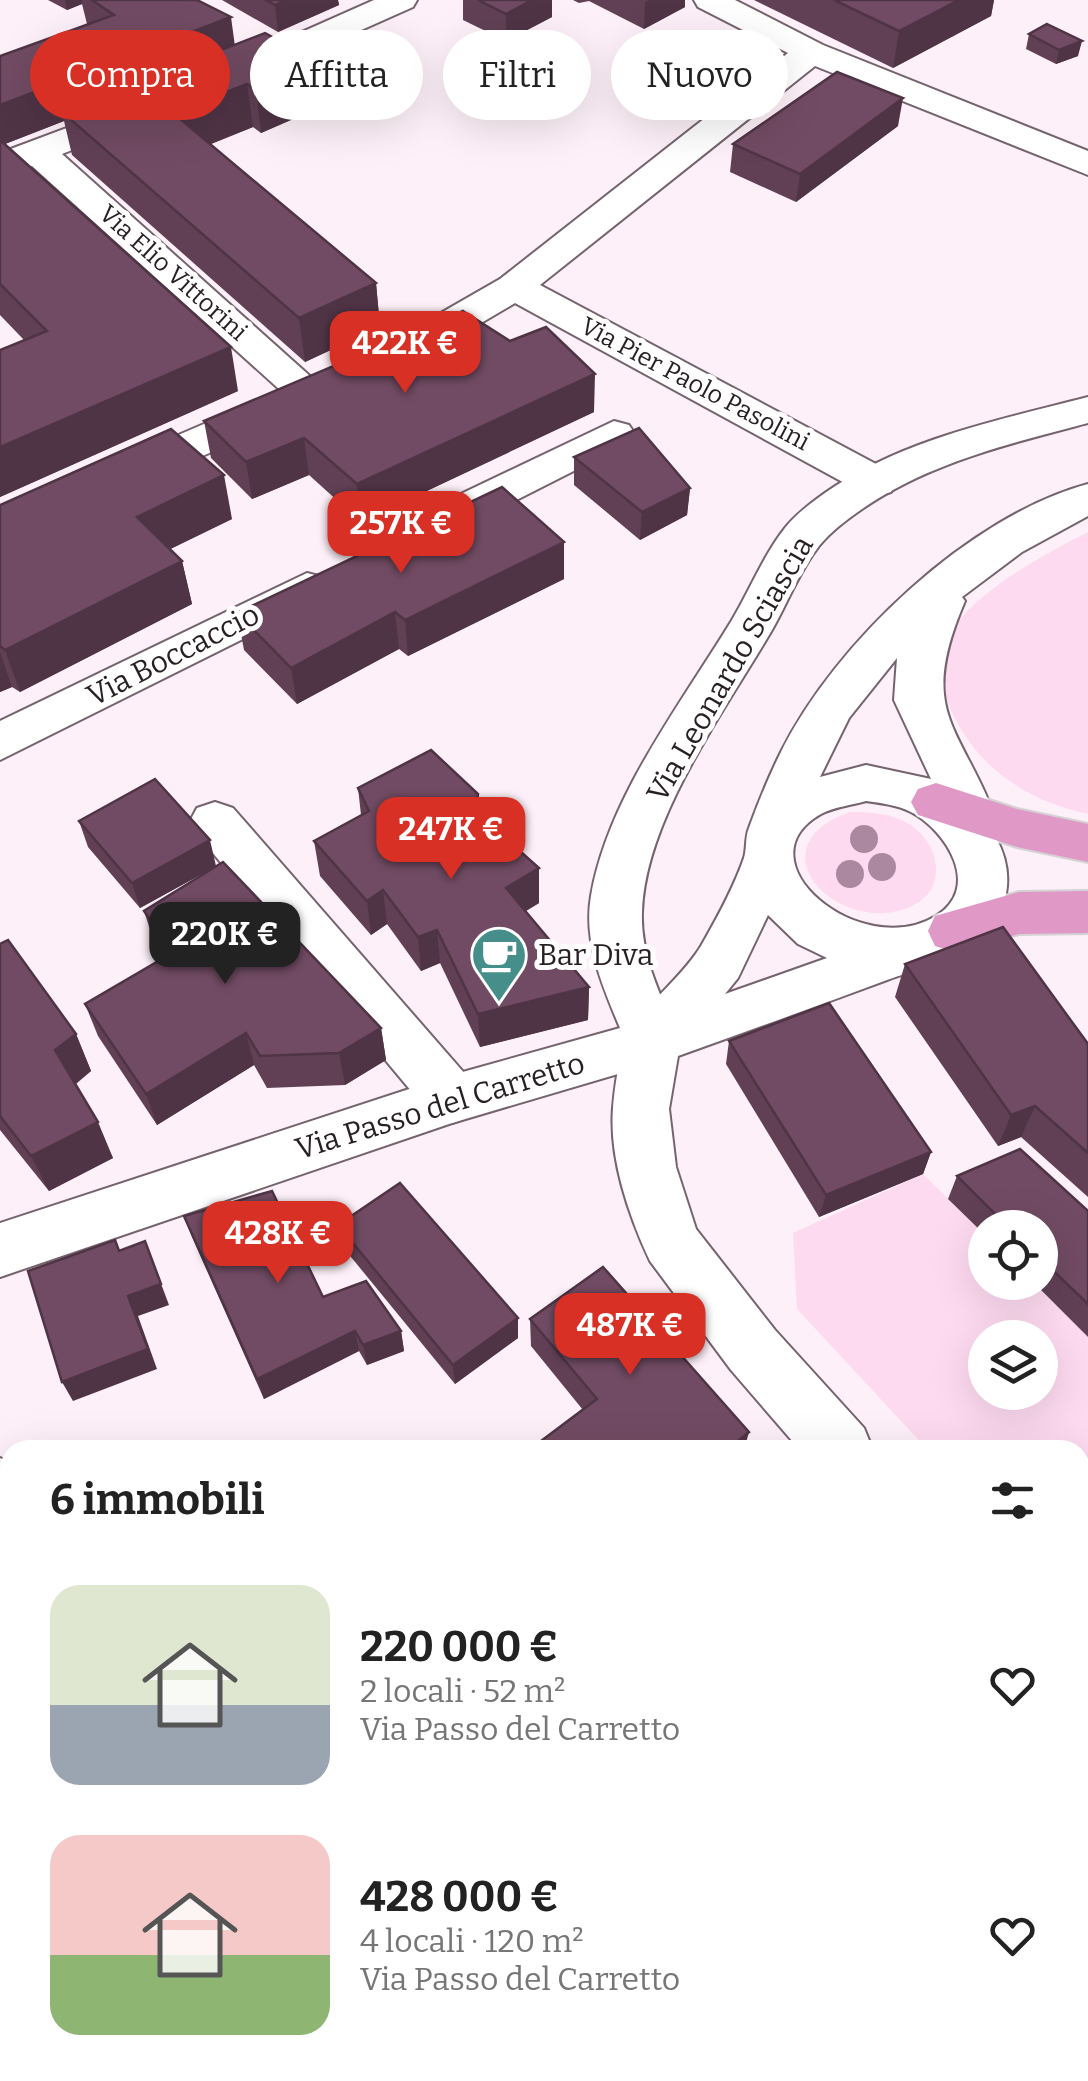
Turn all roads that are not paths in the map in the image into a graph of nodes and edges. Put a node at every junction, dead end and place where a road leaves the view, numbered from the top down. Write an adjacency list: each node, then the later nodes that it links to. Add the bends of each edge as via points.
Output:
1 (401, 0): 4 (street)
2 (710, 0): 3 (street)
3 (811, 52): 7 (street); 9 (street)
4 (230, 77)
5 (119, 120): 6 (street)
6 (38, 152): 8 (street); 10 (street, Via Elio Vittorini)
7 (1088, 164)
8 (0, 166)
9 (514, 287): 10 (street, via 459,323); 13 (street, Via Pier Paolo Pasolini)
10 (344, 378): 15 (street)
11 (1088, 410): 13 (street, Via Leonardo Sciascia, via 940,448)
12 (614, 434): 16 (street)
13 (876, 482): 26 (street, Via Leonardo Sciascia, via 808,528 636,836 617,897 619,955)
14 (1088, 498): 18 (street, via 1004,542)
15 (0, 528)
16 (403, 540)
17 (351, 566): 19 (street, Via Boccaccio)
18 (956, 577): 21 (street, via 916,656 914,688); 22 (street, via 848,683 807,748)
19 (0, 742)
20 (215, 821): 27 (street)
21 (962, 822): 22 (street, via 902,788 866,783 830,787 800,800); 23 (highway); 25 (street, via 982,894)
22 (774, 840): 25 (street, via 775,889 793,914 820,933 889,950); 26 (street, via 720,962)
23 (1088, 843)
24 (1088, 912): 25 (highway, via 1019,913)
25 (939, 938): 26 (street, Via Passo del Carretto)
26 (652, 1042): 27 (street, Via Passo del Carretto); 29 (street, via 643,1128 647,1167 671,1242)
27 (452, 1099): 28 (street, Via Passo del Carretto)
28 (0, 1250)
29 (832, 1440)

